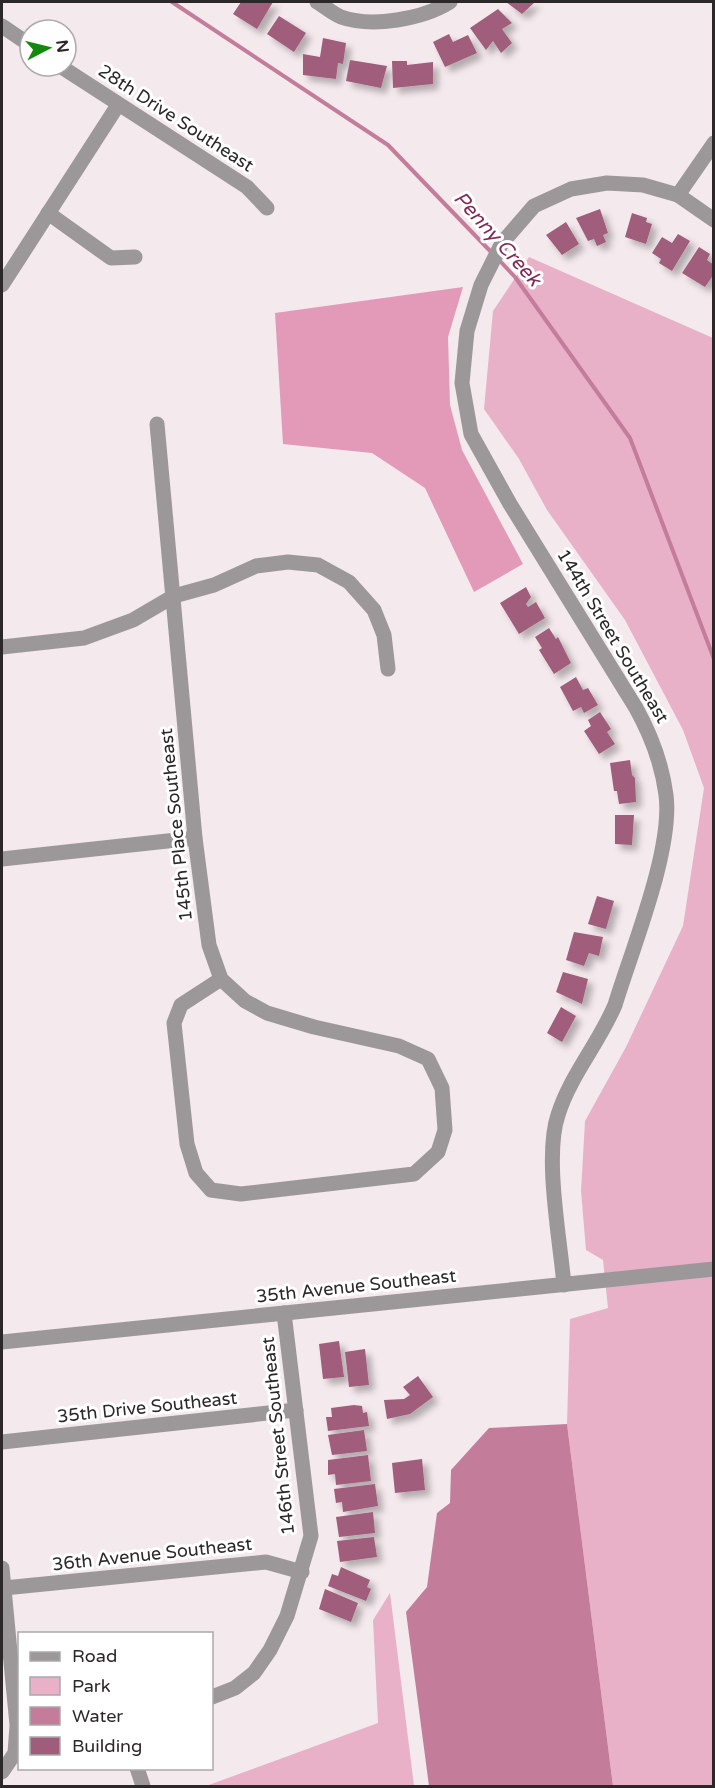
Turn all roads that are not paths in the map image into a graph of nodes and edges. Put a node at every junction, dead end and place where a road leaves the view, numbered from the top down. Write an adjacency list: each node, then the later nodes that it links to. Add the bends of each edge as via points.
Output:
1 (317, 2): 2 (street, via 341,17 377,21 414,18)
2 (450, 2)
3 (2, 26): 4 (street)
4 (18, 37)
5 (78, 78): 6 (street, 28th Drive Southeast)
6 (118, 105): 9 (street, 28th Drive Southeast, via 247,186); 10 (street)
7 (714, 143): 8 (street)
8 (678, 195): 11 (street, 144th Street Southeast); 22 (street, 144th Street Southeast, via 643,185 607,183 571,189 534,206 502,243 481,285 467,331 462,383 471,435 636,708 661,766 666,796 662,851 615,1005 564,1100 554,1130)
9 (267, 208)
10 (48, 213): 12 (street, via 111,258); 13 (street)
11 (714, 220)
12 (135, 257)
13 (2, 285)
14 (157, 424): 15 (street, 145th Place Southeast)
15 (174, 596): 16 (street, via 133,620 84,638); 17 (street, via 214,585 256,566 288,562 318,565 349,582 374,610 384,635); 18 (street, 145th Place Southeast)
16 (2, 648)
17 (388, 669)
18 (195, 838): 19 (street); 20 (street, 145th Place Southeast, via 209,945)
19 (2, 859)
20 (221, 979): 20 (street, via 181,1005 174,1023 187,1144 196,1173 211,1190 242,1194 414,1174 438,1152 445,1130 441,1088 428,1059 399,1046 267,1013)
21 (714, 1269): 22 (street, 35th Avenue Southeast)
22 (564, 1285): 23 (street, 35th Avenue Southeast)
23 (284, 1313): 24 (street, 35th Avenue Southeast); 25 (street, 146th Street Southeast)
24 (2, 1342)
25 (296, 1410): 26 (street, 35th Drive Southeast); 28 (street, 146th Street Southeast, via 310,1536)
26 (2, 1442)
27 (2, 1568): 29 (street)
28 (302, 1572): 29 (street, 36th Avenue Southeast, via 266,1562); 30 (street, 146th Street Southeast, via 287,1616 254,1673 235,1688)
29 (4, 1588): 32 (street, via 17,1725 15,1753)
30 (213, 1697)
31 (138, 1770): 33 (street)
32 (2, 1772)
33 (143, 1786)

